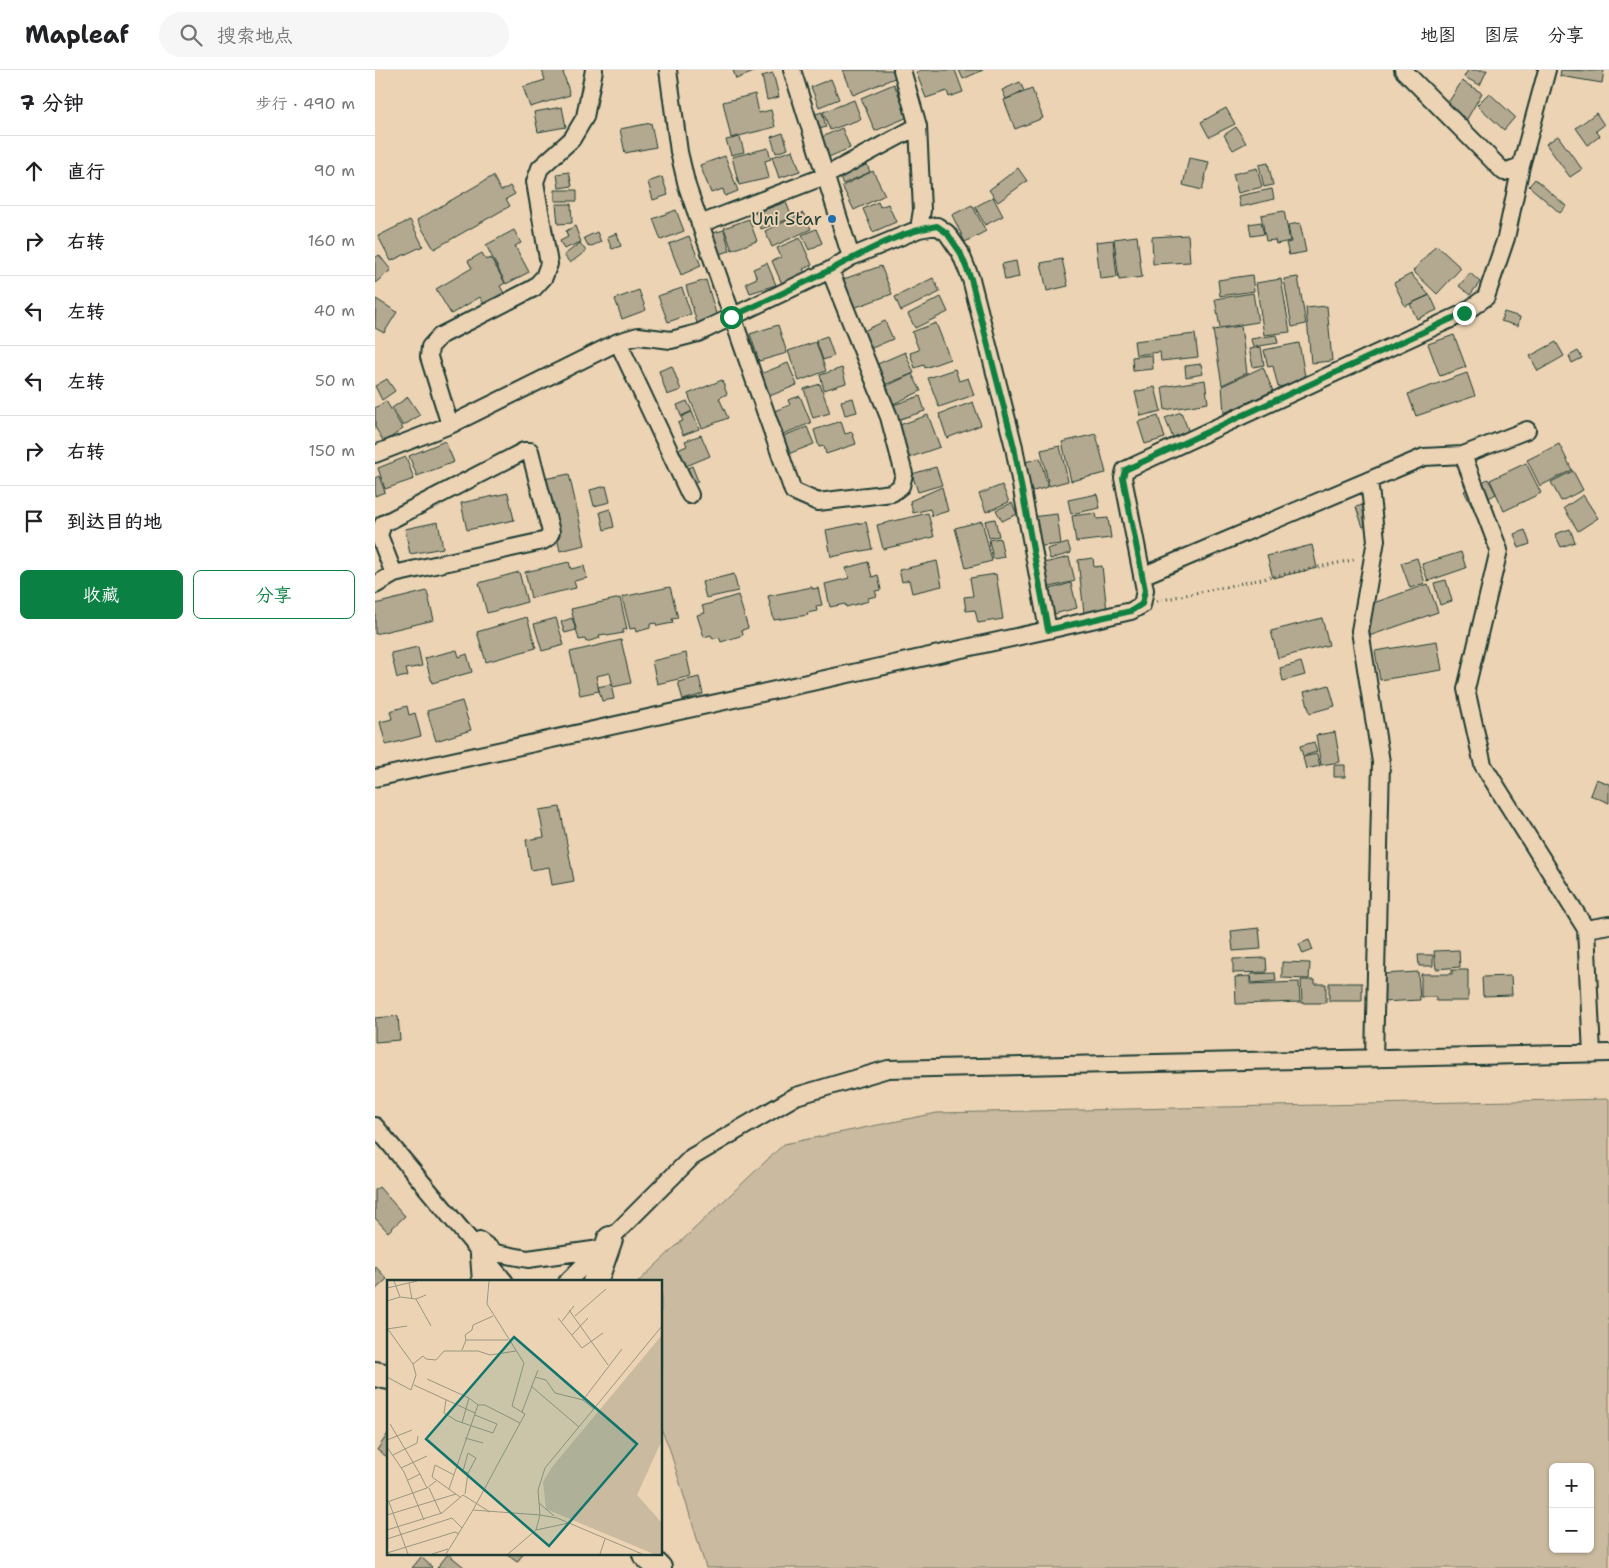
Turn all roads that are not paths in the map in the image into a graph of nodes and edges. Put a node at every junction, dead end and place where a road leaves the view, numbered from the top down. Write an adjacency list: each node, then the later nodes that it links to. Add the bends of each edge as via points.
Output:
1 (594, 70): 16 (street, via 585,117 572,139 540,168 535,182 549,264 544,277 533,288 440,336 430,347 429,357)
2 (668, 70): 10 (street, via 679,152)
3 (792, 70): 9 (street)
4 (902, 70): 7 (street)
5 (1403, 70): 8 (street, via 1504,172)
6 (1547, 70): 8 (street)
7 (918, 126): 9 (street); 11 (street, via 922,210)
8 (1521, 166): 23 (street, via 1506,238 1486,297 1464,313 1125,470 1123,478)
9 (825, 176): 10 (street); 12 (street)
10 (700, 224): 14 (street)
11 (919, 229): 12 (street); 25 (street, via 937,226 947,233 960,252 971,279 1014,447)
12 (851, 257): 13 (street)
13 (830, 270): 14 (street); 14 (street, via 889,417 903,474 901,486 892,493 818,502 793,491)
14 (731, 317): 15 (street, via 698,333 671,340 638,336)
15 (618, 342): 16 (street); 21 (street)
16 (450, 425): 18 (street)
17 (1527, 430): 19 (street)
18 (375, 454)
19 (1463, 455): 20 (street, via 1424,457); 28 (street, via 1499,550 1466,689 1483,764)
20 (1369, 480): 23 (street); 31 (street, via 1376,540 1360,631 1381,762)
21 (690, 495)
22 (394, 574): 22 (street, via 548,538 551,532 530,451 524,451 383,524 379,535); 24 (street)
23 (1142, 576): 25 (street, via 1145,590 1142,604 1131,611)
24 (375, 585)
25 (1048, 630): 26 (street)
26 (375, 778)
27 (1609, 925): 28 (street)
28 (1586, 929): 30 (street)
29 (1609, 1053): 30 (street)
30 (1592, 1054): 31 (street)
31 (1375, 1058): 34 (street, via 888,1069 797,1096 692,1157)
32 (375, 1126): 33 (street)
33 (459, 1225): 34 (street, via 495,1253 508,1257 527,1259); 35 (street)
34 (605, 1244): 38 (street); 39 (highway)
35 (483, 1255): 36 (highway); 37 (street)
36 (485, 1280)
37 (503, 1280)
38 (569, 1280)
39 (596, 1280)
40 (647, 1556): 42 (highway)
41 (659, 1556): 43 (highway)
42 (659, 1568)
43 (663, 1568)

